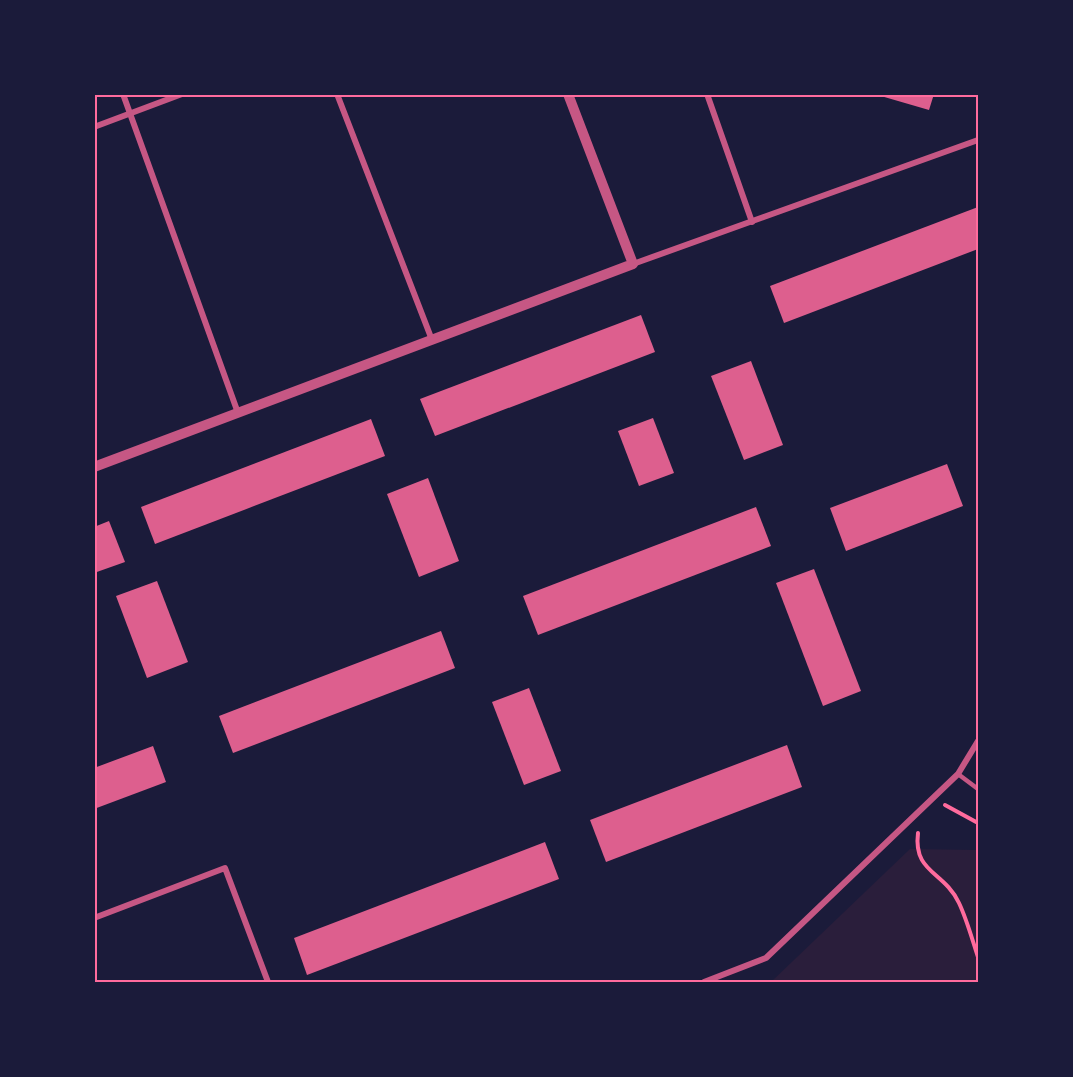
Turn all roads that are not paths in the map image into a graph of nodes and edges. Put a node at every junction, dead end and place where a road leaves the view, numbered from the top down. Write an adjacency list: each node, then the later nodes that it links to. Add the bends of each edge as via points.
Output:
1 (123, 94): 6 (street)
2 (182, 94): 6 (street)
3 (337, 94): 11 (street)
4 (568, 94): 10 (street)
5 (707, 94): 9 (street)
6 (130, 114): 7 (street); 12 (street)
7 (94, 127)
8 (978, 140): 9 (street)
9 (752, 222): 10 (street)
10 (633, 264): 11 (street)
11 (432, 340): 12 (street)
12 (238, 413): 13 (street)
13 (94, 467)
14 (978, 741): 15 (street)
15 (958, 774): 16 (lane); 19 (street, via 766,958)
16 (978, 789)
17 (94, 918): 18 (street, via 225,868)
18 (268, 982)
19 (704, 982)

